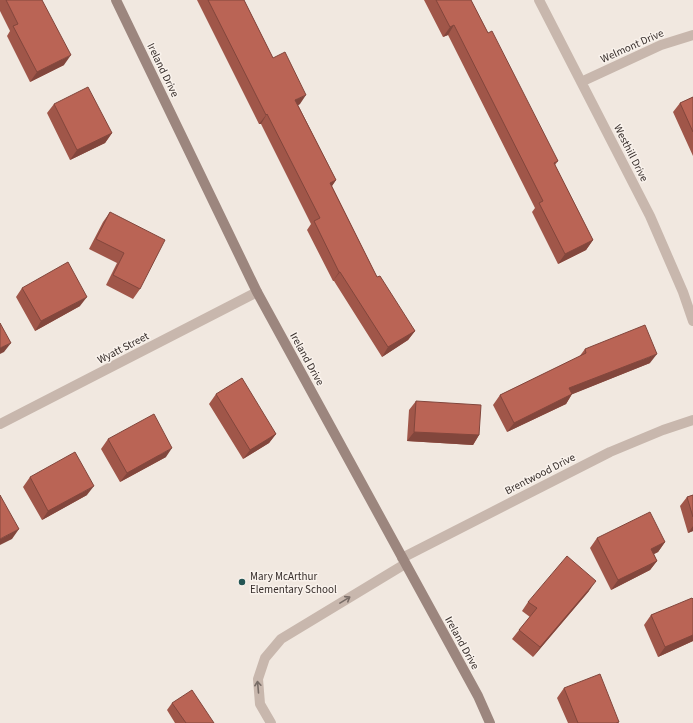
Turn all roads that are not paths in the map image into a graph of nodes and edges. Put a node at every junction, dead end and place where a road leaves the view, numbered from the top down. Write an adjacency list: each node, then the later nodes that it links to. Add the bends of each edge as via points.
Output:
1 (116, 0): 5 (main road, Ireland Drive)
2 (539, 0): 4 (street, Westhill Drive)
3 (693, 35): 4 (street, Welmont Drive, via 661,45)
4 (581, 82): 6 (street, Westhill Drive, via 650,216)
5 (257, 292): 8 (street, Wyatt Street); 9 (main road, Ireland Drive)
6 (693, 321)
7 (693, 420): 9 (street, Brentwood Drive, via 610,452)
8 (0, 424)
9 (403, 561): 10 (street, Brentwood Drive, one-way to 9, via 260,704 258,679 265,658 281,639); 11 (main road, Ireland Drive, via 478,696)
10 (271, 723)
11 (490, 723)

